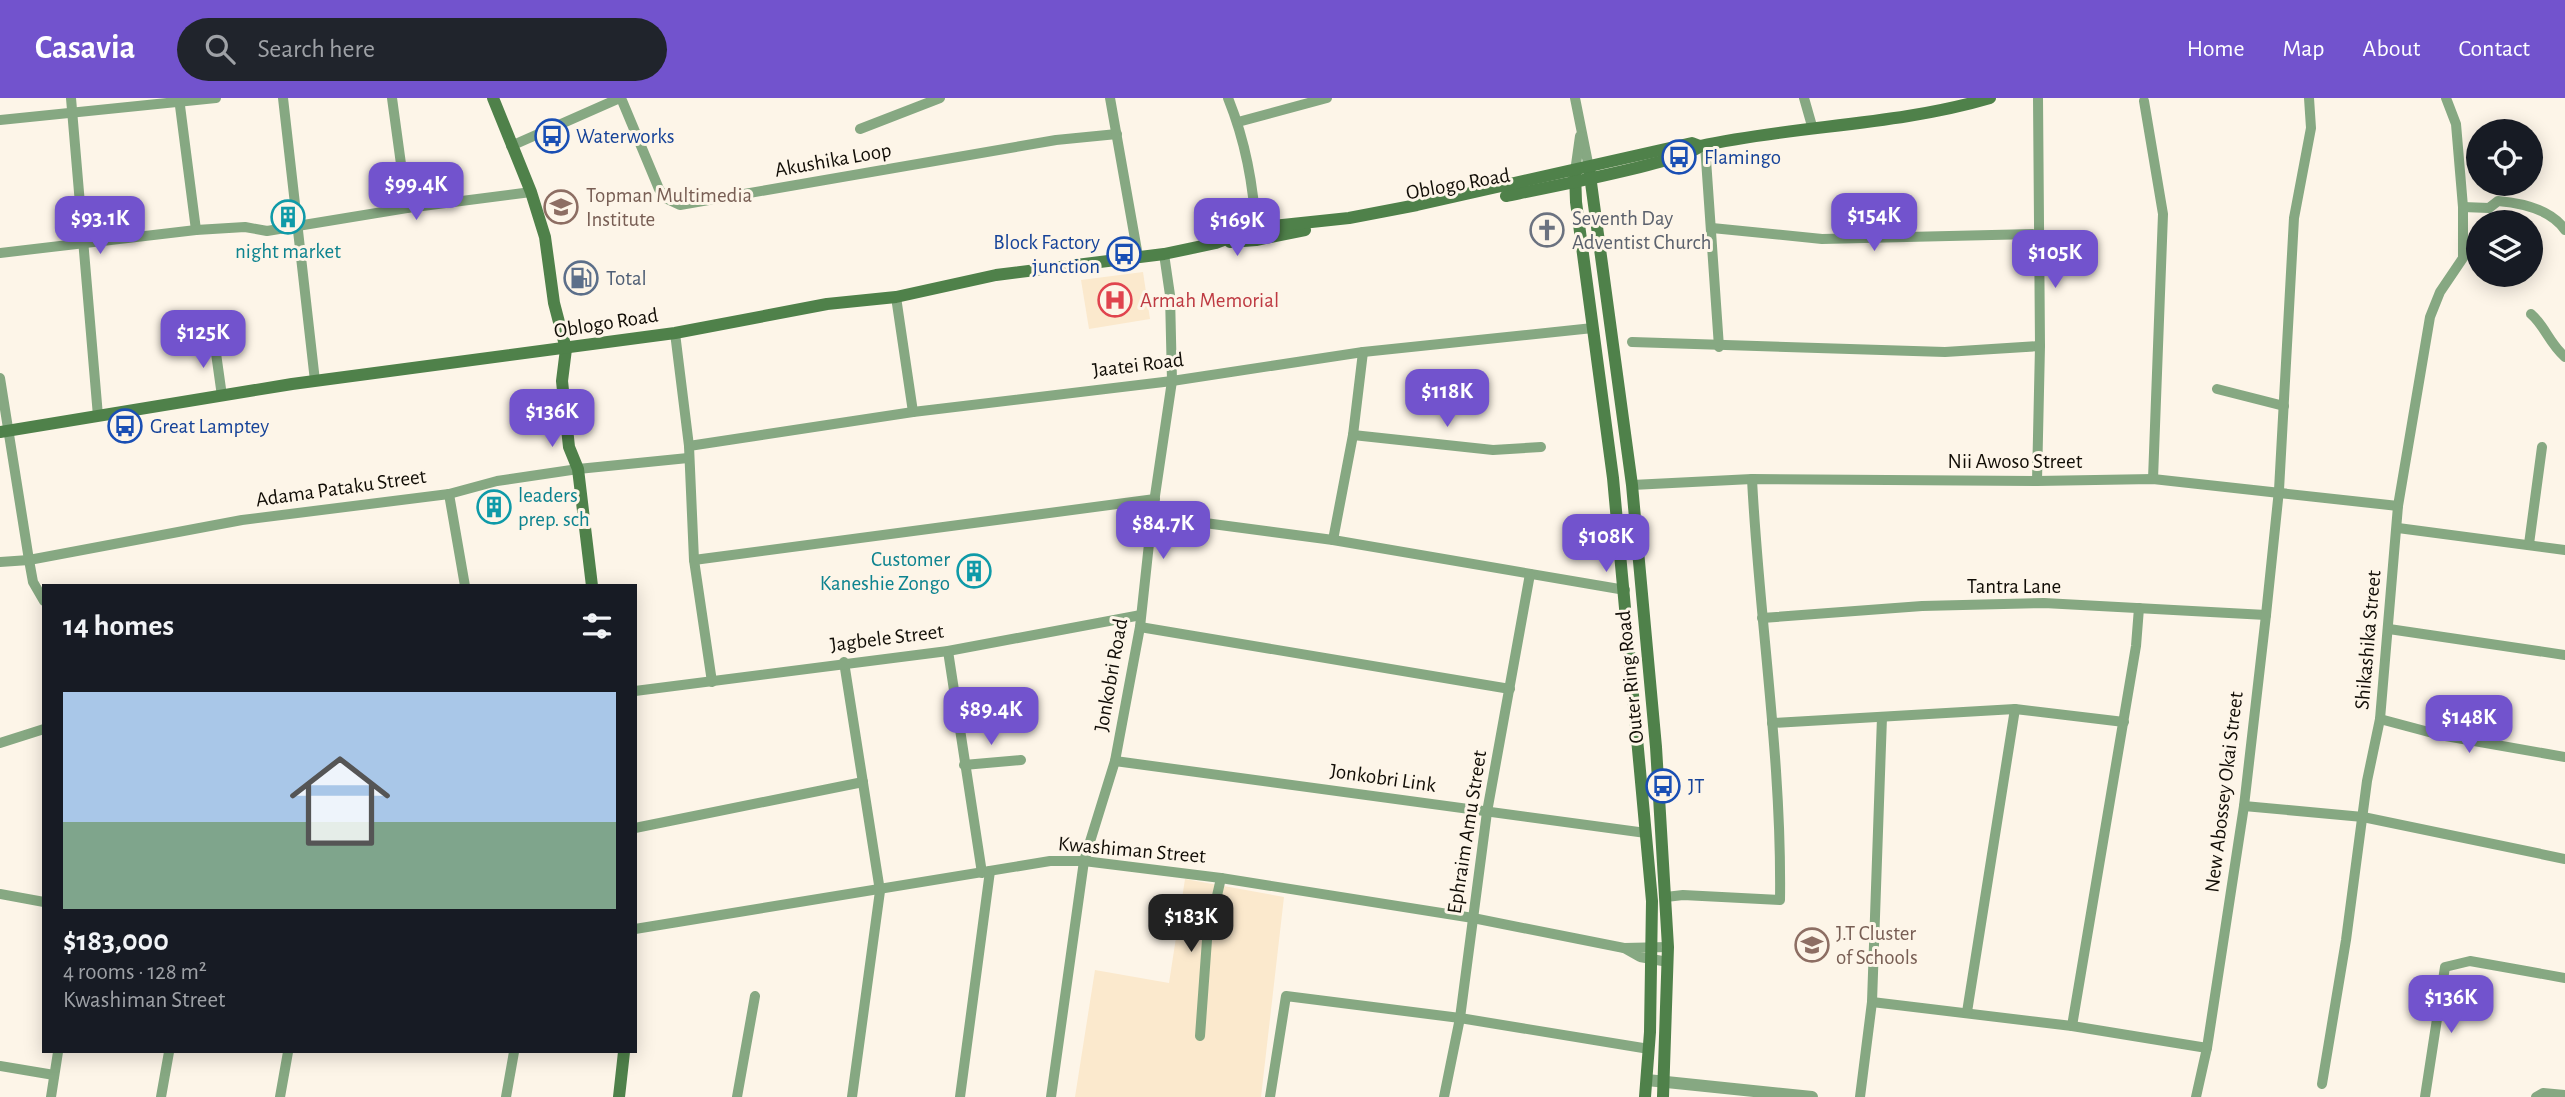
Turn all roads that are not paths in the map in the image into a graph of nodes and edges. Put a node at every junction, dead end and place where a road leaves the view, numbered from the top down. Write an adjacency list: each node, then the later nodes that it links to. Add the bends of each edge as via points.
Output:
1 (71, 98): 20 (street)
2 (216, 98): 17 (street)
3 (283, 98): 34 (street)
4 (392, 98): 33 (street)
5 (493, 98): 28 (main road)
6 (620, 98): 26 (street, Akushika Loop, via 659,189 665,198 680,205 1056,140); 28 (street)
7 (940, 98): 24 (street)
8 (1110, 98): 26 (street)
9 (1228, 98): 22 (street)
10 (1327, 98): 22 (street)
11 (1575, 98): 25 (street, Outer Ring Road)
12 (1804, 98): 23 (street)
13 (1990, 98): 19 (main road, Oblogo Road)
14 (2038, 98): 39 (street)
15 (2309, 98): 60 (street, New Abossey Okai Street, via 2311,128 2294,218)
16 (2446, 98): 32 (street, Shikashika Street, via 2456,124)
17 (179, 99): 20 (street); 36 (street)
18 (2144, 101): 70 (street, via 2163,214)
19 (1965, 102): 23 (main road, Oblogo Road, via 1919,116)
20 (73, 111): 21 (street); 40 (street)
21 (0, 120)
22 (1238, 122): 38 (street)
23 (1812, 126): 27 (main road, Oblogo Road)
24 (860, 129)
25 (1581, 132): 29 (street, Outer Ring Road); 30 (street, Outer Ring Road)
26 (1117, 134): 43 (street)
27 (1703, 145): 29 (main road, Oblogo Road, via 1692,143); 35 (street)
28 (511, 146): 31 (main road)
29 (1590, 173): 30 (main road, Oblogo Road); 73 (main road, Outer Ring Road)
30 (1574, 177): 38 (main road, Oblogo Road); 46 (main road, Outer Ring Road)
31 (531, 192): 33 (street); 52 (main road, via 545,237)
32 (2463, 207): 37 (street, via 2489,208 2498,201 2520,203 2553,218); 77 (street, Shikashika Street, via 2463,258 2430,317)
33 (407, 208): 34 (street)
34 (298, 225): 36 (street, via 260,231 245,227); 56 (street)
35 (1712, 228): 39 (street, via 1822,239); 51 (street)
36 (195, 230): 40 (street)
37 (2565, 230)
38 (1256, 234): 42 (main road, Oblogo Road)
39 (2039, 234): 50 (street)
40 (85, 241): 41 (street); 62 (street)
41 (0, 253)
42 (1164, 254): 43 (main road, Oblogo Road); 57 (street, Jonkobri Road)
43 (1138, 256): 44 (main road, Oblogo Road, via 996,275)
44 (896, 297): 47 (main road, Oblogo Road, via 827,304); 61 (street)
45 (2531, 314): 54 (street)
46 (1593, 328): 53 (street, Jaatei Road); 89 (main road, Outer Ring Road)
47 (675, 332): 52 (main road, Oblogo Road); 65 (street)
48 (214, 339): 59 (street)
49 (1632, 342): 51 (street)
50 (2040, 346): 51 (street, via 1945,352); 72 (street)
51 (1719, 347)
52 (566, 349): 56 (main road, Oblogo Road); 69 (main road, via 562,381 569,447)
53 (1363, 352): 57 (street, Jaatei Road); 64 (street)
54 (2565, 357)
55 (0, 378): 63 (street)
56 (315, 381): 59 (main road, Oblogo Road)
57 (1172, 381): 61 (street, Jaatei Road); 76 (street, Jonkobri Road)
58 (2217, 390): 60 (street)
59 (222, 396): 62 (main road, Oblogo Road)
60 (2284, 406): 74 (street, New Abossey Okai Street)
61 (913, 412): 65 (street, Jaatei Road)
62 (97, 416): 63 (main road, Oblogo Road)
63 (4, 432): 83 (street)
64 (1353, 435): 66 (street, via 1493,450); 80 (street)
65 (689, 446): 68 (street)
66 (1541, 447)
67 (2542, 447): 81 (street)
68 (688, 458): 69 (street, Adama Pataku Street); 84 (street)
69 (578, 469): 75 (street, Adama Pataku Street, via 497,481); 88 (main road)
70 (2152, 478): 72 (street, Nii Awoso Street); 74 (street, Nii Awoso Street)
71 (1752, 479): 72 (street, Nii Awoso Street); 73 (street, Nii Awoso Street); 94 (street)
72 (2037, 481)
73 (1632, 485): 126 (main road, Outer Ring Road)
74 (2279, 490): 77 (street, Nii Awoso Street); 93 (street, New Abossey Okai Street)
75 (449, 494): 83 (street, Adama Pataku Street, via 242,520); 87 (street)
76 (1155, 499): 78 (street, Jonkobri Road); 84 (street)
77 (2398, 506): 79 (street, Shikashika Street)
78 (1152, 516): 80 (street); 92 (street, Jonkobri Road)
79 (2398, 528): 81 (street); 96 (street, Shikashika Street)
80 (1334, 540): 86 (street)
81 (2529, 544): 82 (street)
82 (2565, 550)
83 (29, 560): 85 (street, Adama Pataku Street); 90 (street)
84 (694, 560): 100 (street)
85 (0, 562)
86 (1531, 574): 89 (street); 101 (street, Ephraim Amu Street)
87 (465, 584)
88 (592, 584)
89 (1625, 590): 119 (main road, Outer Ring Road)
90 (42, 598)
91 (2139, 608): 93 (street, Tantra Lane); 94 (street, Tantra Lane, via 2044,603 1922,606); 106 (street)
92 (1141, 615): 95 (street, Jonkobri Road); 97 (street, Jagbele Street)
93 (2266, 615): 115 (street, New Abossey Okai Street)
94 (1762, 618): 107 (street)
95 (1140, 627): 101 (street); 112 (street, Jonkobri Road)
96 (2389, 629): 98 (street); 105 (street, Shikashika Street)
97 (948, 651): 99 (street, Jagbele Street); 113 (street)
98 (2565, 655)
99 (844, 662): 100 (street, Jagbele Street); 114 (street)
100 (712, 682): 102 (street, Jagbele Street)
101 (1510, 689): 116 (street, Ephraim Amu Street)
102 (637, 691)
103 (2015, 709): 104 (street); 106 (street); 136 (street)
104 (1882, 717): 107 (street); 135 (street)
105 (2381, 719): 110 (street, via 2440,735); 117 (street, Shikashika Street)
106 (2124, 722): 138 (street)
107 (1772, 723): 126 (street, via 1780,900)
108 (42, 730): 109 (street)
109 (0, 743)
110 (2565, 757)
111 (1021, 760): 113 (street)
112 (1115, 761): 116 (street, Jonkobri Link); 121 (street, Jonkobri Road)
113 (964, 765): 122 (street)
114 (863, 782): 118 (street); 124 (street)
115 (2244, 806): 117 (street); 140 (street, New Abossey Okai Street)
116 (1487, 812): 119 (street, Jonkobri Link); 128 (street, Ephraim Amu Street)
117 (2363, 817): 120 (street); 151 (street, Shikashika Street)
118 (637, 828)
119 (1646, 833): 131 (main road, Outer Ring Road)
120 (2565, 859)
121 (1084, 861): 122 (street, Kwashiman Street, via 1050,861); 123 (street, Kwashiman Street); 162 (street, Jonkobri Road)
122 (986, 872): 124 (street, Kwashiman Street); 161 (street)
123 (1221, 878): 128 (street, Kwashiman Street); 139 (street, via 1207,940)
124 (880, 891): 129 (street, Kwashiman Street); 160 (street)
125 (0, 894): 127 (street)
126 (1666, 897): 130 (main road, Outer Ring Road)
127 (42, 902)
128 (1473, 918): 131 (street, Kwashiman Street); 137 (street, Ephraim Amu Street)
129 (637, 929)
130 (1668, 947): 131 (street, Kwashiman Street); 132 (main road, Outer Ring Road)
131 (1652, 953): 132 (street, Kwashiman Street); 141 (main road, Outer Ring Road)
132 (1668, 962): 150 (main road, Outer Ring Road)
133 (2565, 978): 170 (street, via 2470,961 2445,967)
134 (755, 996): 159 (street)
135 (1872, 1002): 136 (street); 168 (street)
136 (1967, 1012): 138 (street)
137 (1460, 1018): 141 (street); 163 (street, via 1286,996); 164 (street, Ephraim Amu Street)
138 (2072, 1026): 140 (street)
139 (1200, 1036)
140 (2207, 1048): 169 (street, New Abossey Okai Street)
141 (1649, 1049): 149 (main road, Outer Ring Road)
142 (58, 1053): 148 (street)
143 (169, 1053): 155 (street)
144 (288, 1053): 156 (street)
145 (514, 1053): 157 (street)
146 (624, 1053): 158 (main road)
147 (0, 1066): 148 (street)
148 (54, 1075): 154 (street)
149 (1647, 1080): 150 (street); 165 (main road, Outer Ring Road)
150 (1664, 1080): 153 (street); 166 (main road, Outer Ring Road)
151 (2322, 1084)
152 (2565, 1095): 171 (street, via 2543,1093)
153 (1798, 1096): 167 (street)
154 (51, 1097)
155 (161, 1097)
156 (280, 1097)
157 (506, 1097)
158 (619, 1097)
159 (737, 1097)
160 (852, 1097)
161 (960, 1097)
162 (1051, 1097)
163 (1270, 1097)
164 (1444, 1097)
165 (1645, 1097)
166 (1663, 1097)
167 (1812, 1097)
168 (1860, 1097)
169 (2196, 1097)
170 (2425, 1097)
171 (2536, 1097)

